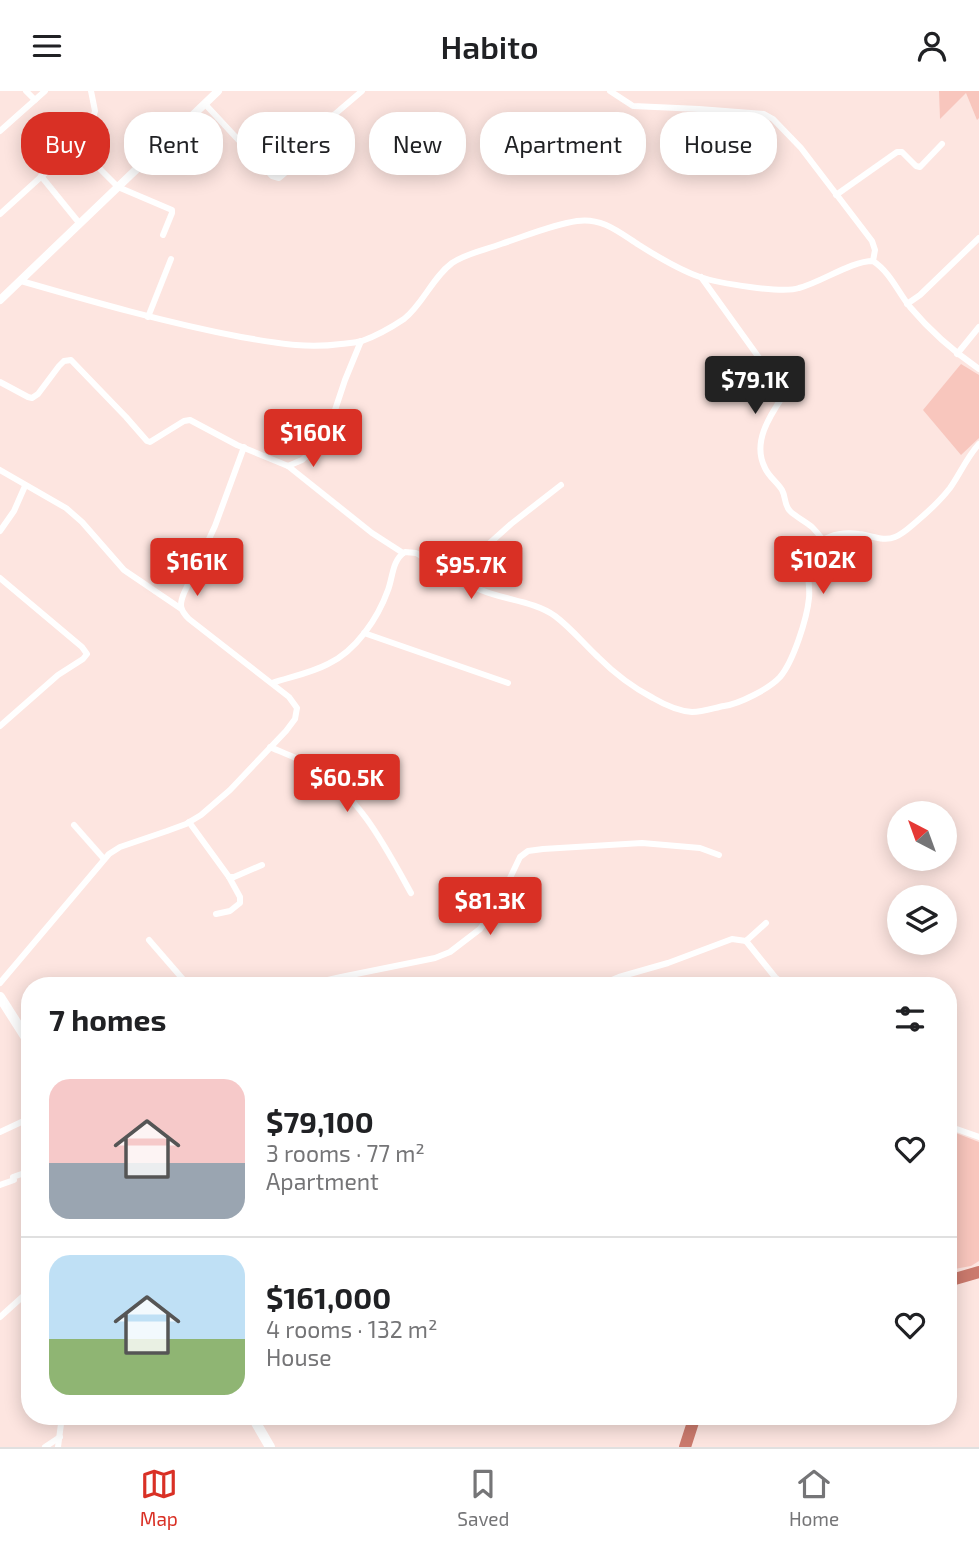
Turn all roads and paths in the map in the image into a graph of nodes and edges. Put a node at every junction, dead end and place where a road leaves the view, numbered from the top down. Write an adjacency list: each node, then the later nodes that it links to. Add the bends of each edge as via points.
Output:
1 (26, 91): 7 (street)
2 (45, 91): 7 (street)
3 (91, 91): 9 (street)
4 (218, 91): 8 (main road)
5 (362, 91): 8 (street, via 321,126 279,178 272,176)
6 (610, 91): 15 (street, via 634,106 764,114 802,148)
7 (35, 100): 10 (street)
8 (205, 104): 14 (main road)
9 (95, 112)
10 (0, 131)
11 (942, 144): 15 (street, via 920,167 897,152)
12 (106, 175): 14 (street)
13 (41, 176): 16 (street); 17 (street)
14 (118, 187): 17 (main road); 18 (street, via 172,210)
15 (836, 195): 21 (street, via 872,241)
16 (1, 211)
17 (80, 224): 23 (main road)
18 (163, 235)
19 (979, 238): 25 (street)
20 (171, 258): 26 (street)
21 (873, 261): 22 (street, via 797,289); 25 (street)
22 (701, 277): 28 (street, via 612,227 576,221 470,254 452,264 404,318); 39 (street, via 780,387 783,396 769,417 762,440 764,466 790,512)
23 (21, 281): 24 (main road); 26 (street)
24 (0, 300)
25 (907, 304): 29 (street)
26 (148, 317): 28 (street, via 303,347)
27 (979, 327): 29 (street)
28 (361, 341): 34 (street, via 320,444)
29 (957, 353): 30 (street)
30 (979, 369)
31 (0, 381): 33 (street, via 33,398 59,366 71,360 146,441 190,420)
32 (979, 444): 39 (street, via 952,485 904,532 892,539 857,533)
33 (244, 447): 34 (street); 43 (street)
34 (288, 466): 40 (street)
35 (0, 470): 37 (street)
36 (561, 485): 41 (street)
37 (24, 486): 38 (street); 43 (street, via 66,508 124,570)
38 (0, 531)
39 (823, 540): 41 (street, via 810,552 804,624 781,676 742,700 700,711 676,709 639,691 555,616 477,589)
40 (402, 554): 41 (street, via 416,553); 44 (street)
41 (454, 575)
42 (0, 577): 47 (street, via 87,655)
43 (181, 609): 45 (street)
44 (364, 633): 45 (street, via 328,664); 46 (street)
45 (272, 683): 48 (street, via 297,708 295,719)
46 (508, 683)
47 (0, 726)
48 (270, 747): 49 (street, via 230,790); 55 (street, via 334,781 378,834)
49 (188, 822): 52 (street, via 120,847); 54 (street)
50 (74, 825): 52 (street)
51 (719, 855): 61 (street, via 700,848 642,843 528,851 517,862 487,920 450,952)
52 (104, 859): 64 (street)
53 (262, 865): 54 (street)
54 (229, 877): 56 (street, via 240,903)
55 (411, 893)
56 (216, 914)
57 (766, 923): 59 (street)
58 (149, 940): 60 (street)
59 (746, 941): 62 (street, via 732,939); 63 (street)
60 (181, 977)
61 (341, 977)
62 (619, 977)
63 (775, 977)
64 (0, 983)
65 (1, 1002): 66 (highway)
66 (21, 1031)
67 (21, 1122): 69 (street)
68 (957, 1129): 70 (street)
69 (0, 1132)
70 (979, 1137)
71 (21, 1174): 72 (street)
72 (0, 1185)
73 (21, 1298): 74 (street)
74 (0, 1317)
75 (61, 1425): 77 (street)
76 (257, 1425): 80 (highway)
77 (60, 1437): 78 (street); 79 (street)
78 (45, 1447)
79 (58, 1447)
80 (270, 1447)

